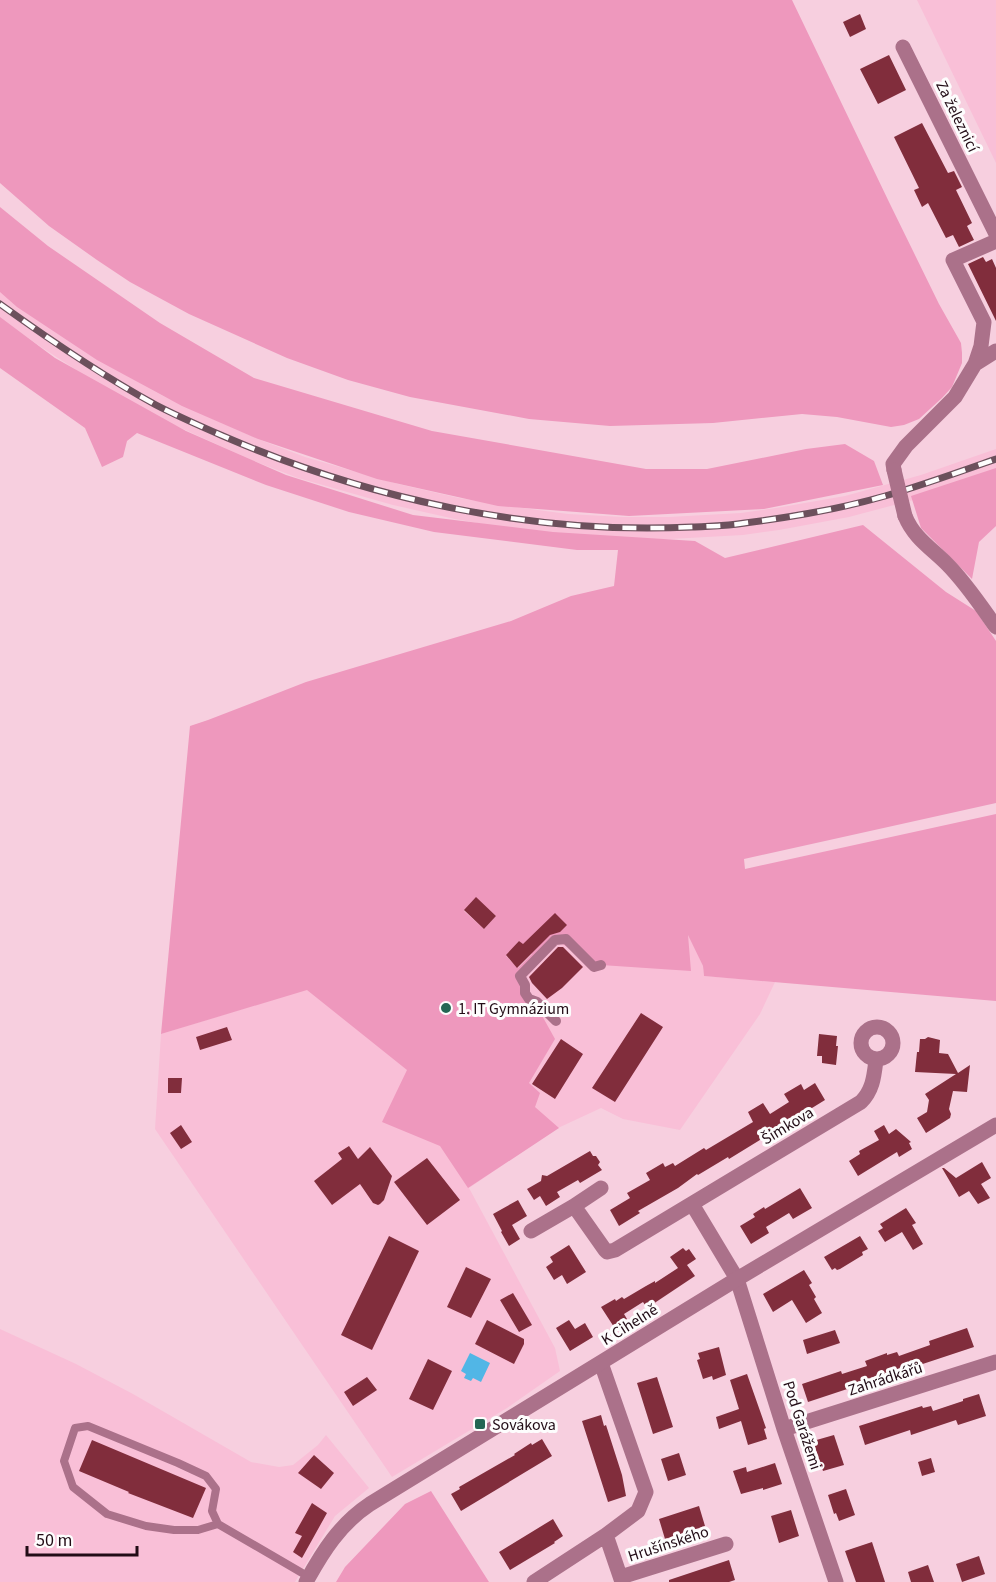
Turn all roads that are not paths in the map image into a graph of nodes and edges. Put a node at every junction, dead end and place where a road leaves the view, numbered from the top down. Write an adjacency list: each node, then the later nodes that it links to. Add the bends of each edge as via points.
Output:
1 (903, 46): 2 (street, Za železnicí)
2 (996, 234)
3 (996, 241): 5 (street, via 953,260 984,322)
4 (996, 351): 5 (street)
5 (975, 364): 6 (street, bridge, via 955,397 892,464 909,525 948,565)
6 (996, 627)
7 (601, 965): 8 (street, via 594,967 566,939 555,940 520,976 529,999)
8 (556, 1021)
9 (876, 1060): 12 (street, Šimkova, via 871,1090 861,1102)
10 (996, 1125): 15 (street, K Cihelně)
11 (601, 1188): 13 (street)
12 (692, 1204): 13 (street, Šimkova, via 608,1252); 15 (street)
13 (574, 1206): 14 (street)
14 (531, 1231)
15 (737, 1279): 17 (street, K Cihelně); 18 (street, Pod Garážemi)
16 (996, 1362): 18 (street, Zahrádkářů)
17 (601, 1363): 20 (street, via 646,1492 638,1511); 22 (street, K Cihelně, via 357,1513 334,1537)
18 (784, 1429): 25 (street, Pod Garážemi)
19 (218, 1524): 19 (lane, via 212,1511 216,1489 206,1476 88,1426 75,1428 64,1461 73,1487 107,1514 174,1530 198,1530); 22 (lane)
20 (606, 1535): 23 (street); 24 (street)
21 (726, 1544): 23 (street, Hrušínského)
22 (308, 1580)
23 (621, 1580)
24 (534, 1582)
25 (836, 1582)

